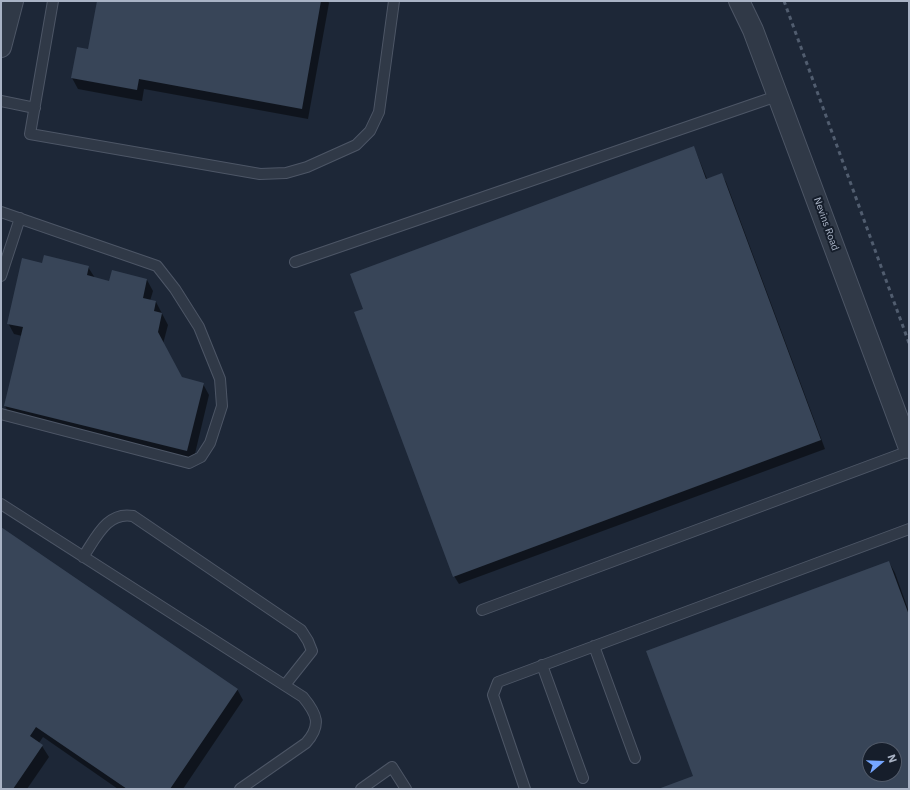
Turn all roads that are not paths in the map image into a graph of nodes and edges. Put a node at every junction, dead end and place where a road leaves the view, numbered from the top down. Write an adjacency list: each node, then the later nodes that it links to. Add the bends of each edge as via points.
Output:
1 (13, 1): 5 (street)
2 (53, 1): 8 (lane)
3 (394, 1): 8 (lane, via 376,122 356,145 307,167 286,173 260,174 30,134)
4 (739, 1): 6 (street, Nevins Road, via 753,30)
5 (1, 47)
6 (777, 96): 11 (lane); 14 (street, Nevins Road)
7 (1, 101): 8 (lane)
8 (34, 108)
9 (1, 212): 10 (lane)
10 (20, 218): 12 (lane); 13 (lane, via 157,266 175,288 199,327 220,379 222,406 210,443 201,457 189,463)
11 (295, 262)
12 (1, 276)
13 (1, 414)
14 (909, 450): 18 (lane)
15 (1, 504): 17 (lane)
16 (909, 529): 19 (lane)
17 (83, 556): 21 (lane); 21 (lane, via 107,522 123,514 133,516 301,630 312,651)
18 (482, 610)
19 (594, 646): 20 (lane); 22 (lane)
20 (542, 665): 23 (lane); 27 (lane, via 498,682 493,695)
21 (285, 685): 24 (lane, via 302,696 312,708 317,726 314,734 306,743)
22 (635, 758)
23 (583, 778)
24 (240, 789)
25 (361, 789): 26 (lane, via 392,767)
26 (406, 789)
27 (525, 789)

